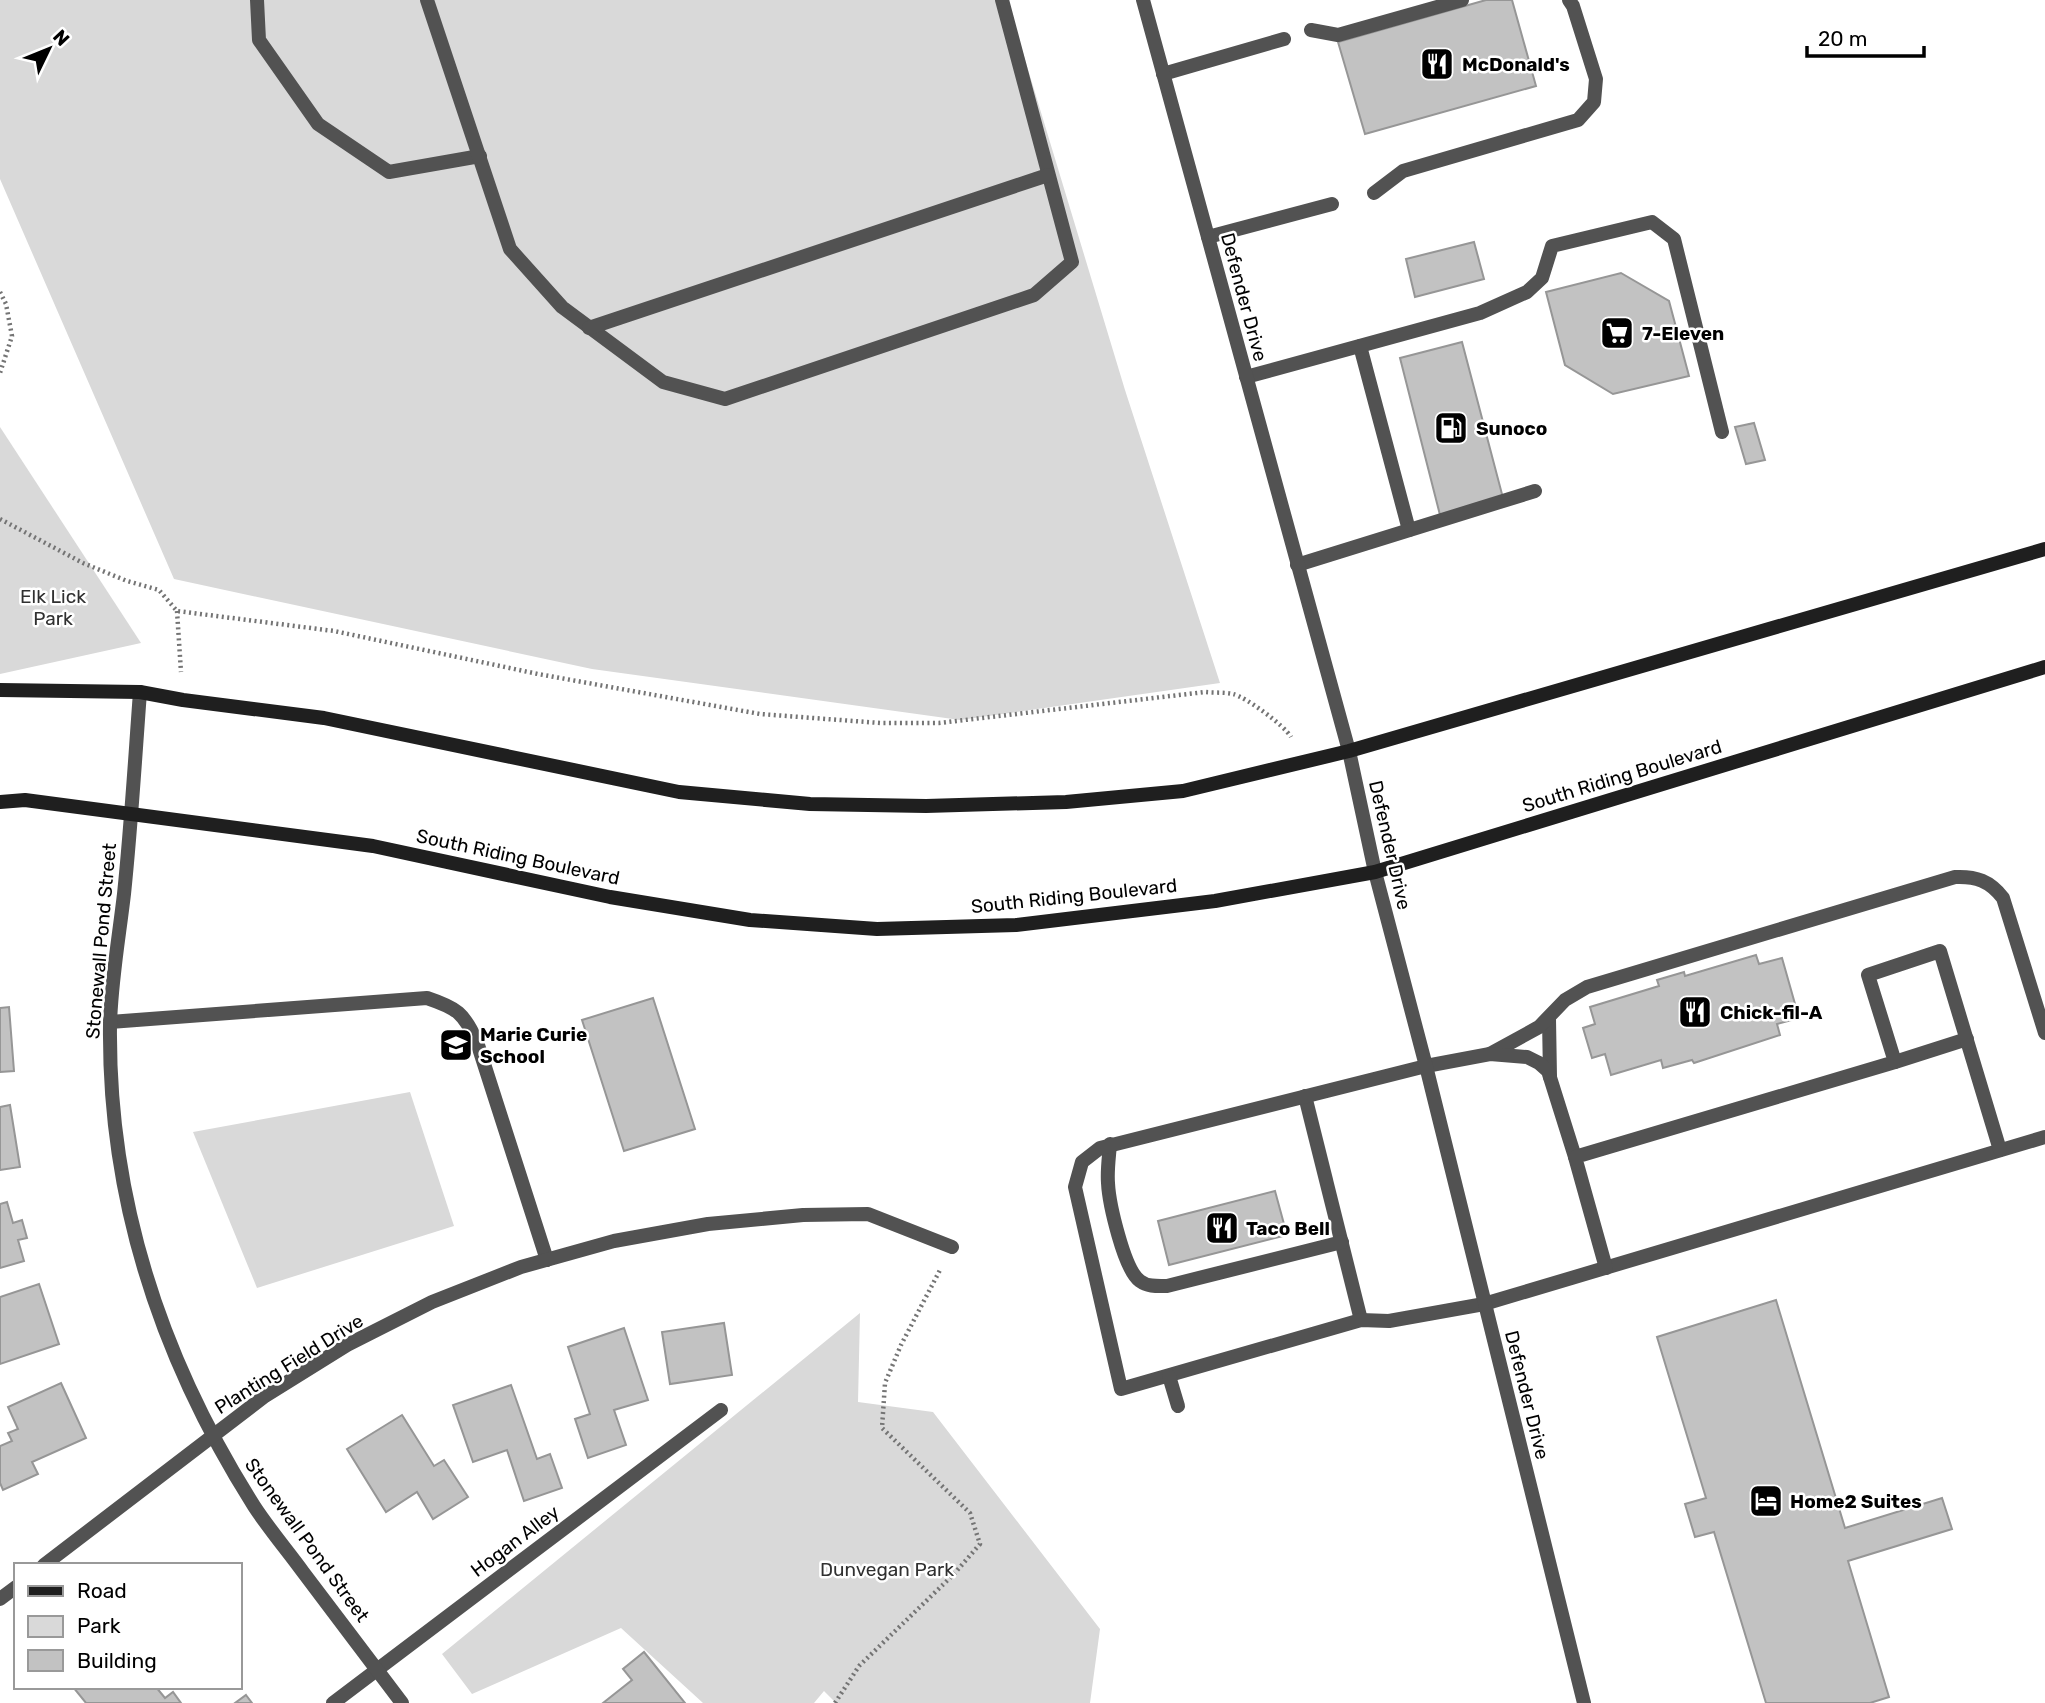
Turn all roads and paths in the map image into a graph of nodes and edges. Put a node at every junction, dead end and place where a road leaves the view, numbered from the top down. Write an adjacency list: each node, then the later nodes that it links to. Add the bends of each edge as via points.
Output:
1 (257, 0): 10 (street, via 259,40 318,124 389,172)
2 (427, 0): 10 (street)
3 (1002, 0): 11 (street)
4 (1143, 0): 9 (street, Defender Drive)
5 (1462, 0): 7 (street, via 1338,34)
6 (1569, 0): 12 (street, via 1597,79 1594,102 1578,120 1404,171)
7 (1311, 30)
8 (1284, 39): 9 (street)
9 (1163, 74): 14 (street, Defender Drive)
10 (480, 156): 16 (street, via 510,249 562,307)
11 (1048, 175): 16 (street); 16 (street, via 1072,262 1034,295 725,399 663,382)
12 (1374, 193)
13 (1332, 204): 14 (street)
14 (1208, 237): 19 (street, Defender Drive)
15 (0, 292): 18 (path, via 12,336)
16 (589, 328)
17 (1360, 346): 19 (street); 20 (street, via 1480,313 1527,292 1542,278 1552,246 1652,222 1674,239); 23 (street)
18 (0, 373)
19 (1246, 377): 25 (street, Defender Drive)
20 (1722, 432)
21 (1535, 491): 23 (street)
22 (0, 519): 26 (path, via 83,563 159,590)
23 (1409, 530): 25 (street)
24 (2045, 549): 31 (street)
25 (1297, 565): 31 (street, Defender Drive)
26 (177, 611): 30 (path); 32 (path, via 334,631 538,674 773,715 939,723 1205,692 1235,694 1288,732)
27 (2045, 667): 35 (street, South Riding Boulevard)
28 (0, 690): 29 (street)
29 (140, 692): 30 (street); 34 (street, Stonewall Pond Street)
30 (183, 701): 32 (street, via 324,719 679,793 810,804 1066,803 1183,792)
31 (1349, 751): 32 (street); 35 (street, Defender Drive)
32 (1304, 762)
33 (0, 802): 34 (street, South Riding Boulevard, via 25,800)
34 (132, 814): 35 (street, South Riding Boulevard, via 373,846 610,897 750,920 877,929 1069,919 1215,901); 37 (street, Stonewall Pond Street)
35 (1375, 872): 42 (street, Defender Drive)
36 (1549, 1019): 38 (street, via 1565,1000 1587,987 1970,876 1994,887 2003,898); 40 (street); 43 (street)
37 (110, 1022): 51 (street, via 427,998 451,1005 466,1018 477,1042); 58 (street, Stonewall Pond Street, via 111,1078 127,1205 174,1357)
38 (2045, 1033)
39 (1966, 1039): 41 (street); 41 (street, via 1940,950 1868,975); 47 (street)
40 (1490, 1054): 42 (street); 43 (street, via 1527,1057)
41 (1895, 1062): 48 (street)
42 (1426, 1066): 44 (street); 53 (street, Defender Drive)
43 (1550, 1077): 48 (street)
44 (1305, 1096): 46 (street); 49 (street)
45 (2045, 1137): 47 (street)
46 (1110, 1144): 49 (street, via 1110,1198 1130,1269 1147,1285 1167,1286); 55 (street, via 1082,1162 1075,1187 1121,1389)
47 (2000, 1150): 52 (street)
48 (1575, 1157): 52 (street)
49 (1342, 1242): 54 (street)
50 (952, 1248): 51 (street, Planting Field Drive, via 868,1214 803,1215 708,1224 614,1241); 63 (path, via 885,1383 882,1428 970,1513 980,1544 859,1666)
51 (547, 1260): 58 (street, Planting Field Drive, via 432,1302 347,1345 265,1396)
52 (1605, 1268): 53 (street)
53 (1484, 1304): 54 (street, via 1389,1321); 64 (street, Defender Drive)
54 (1361, 1320): 55 (street)
55 (1169, 1376): 56 (street)
56 (1178, 1406)
57 (721, 1410): 60 (street, Hogan Alley)
58 (212, 1436): 59 (street, Planting Field Drive); 60 (street, Stonewall Pond Street, via 256,1508)
59 (47, 1563)
60 (377, 1669): 61 (street, Hogan Alley); 62 (street, Stonewall Pond Street)
61 (333, 1703)
62 (402, 1703)
63 (835, 1703)
64 (1584, 1703)

